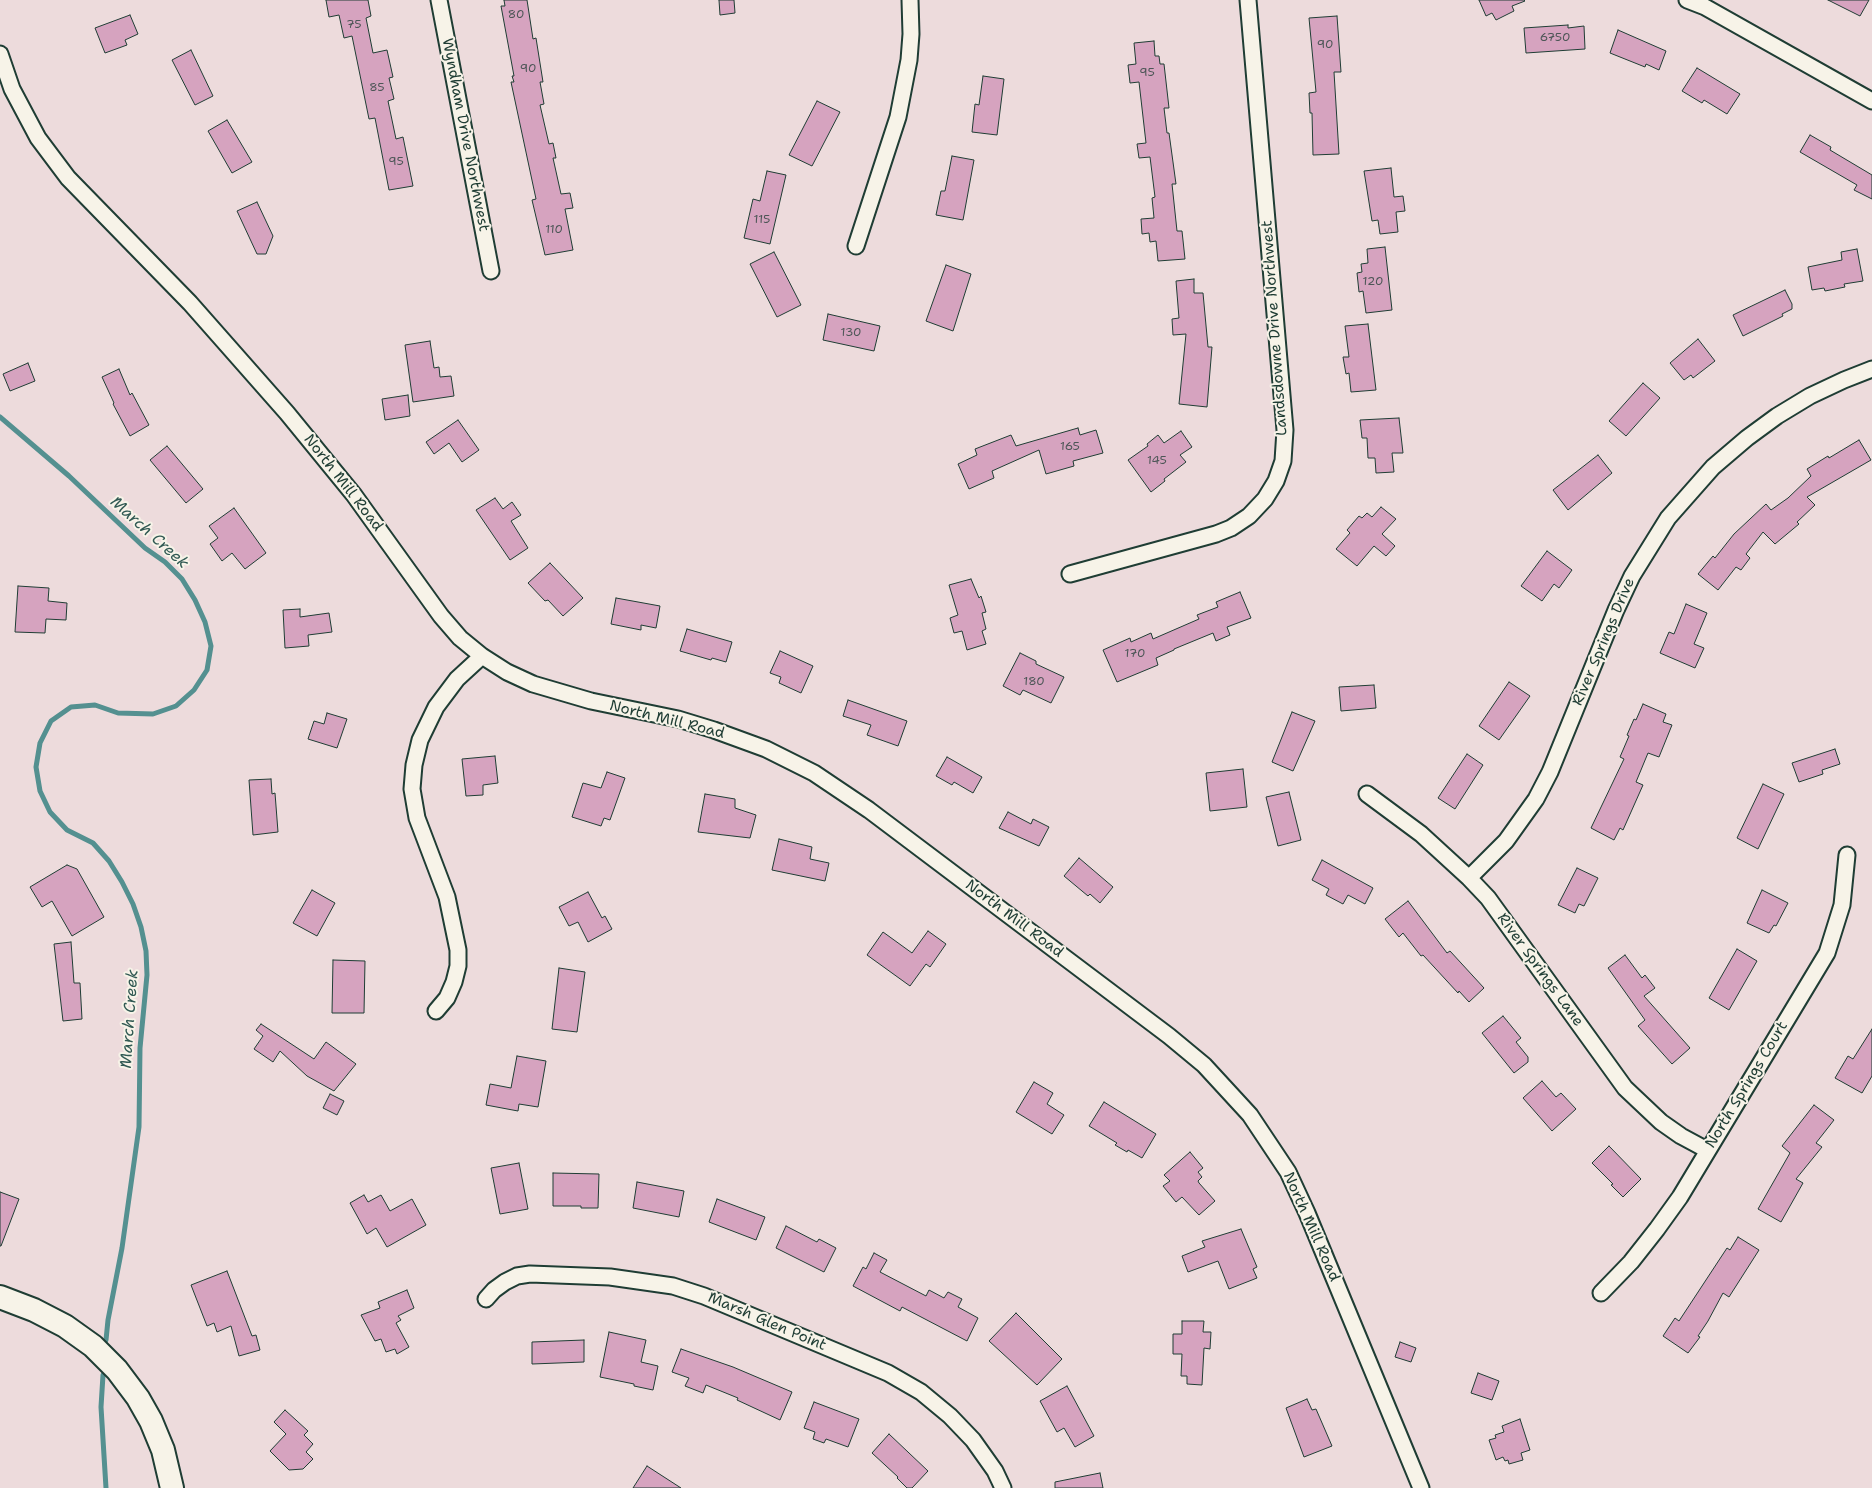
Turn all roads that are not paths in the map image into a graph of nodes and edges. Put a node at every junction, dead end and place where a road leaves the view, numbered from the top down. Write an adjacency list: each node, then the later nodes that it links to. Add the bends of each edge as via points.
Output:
1 (439, 0): 8 (street, Wyndham Drive Northwest)
2 (910, 0): 7 (street, via 909,60 898,117)
3 (1248, 0): 10 (street, Landsdowne Drive Northwest, via 1285,430 1283,461 1276,481 1264,499 1249,516 1231,528)
4 (1687, 0): 6 (street)
5 (0, 54): 11 (street, North Mill Road, via 12,89 38,138 68,178 190,303 287,412 354,495 440,616)
6 (1872, 101)
7 (856, 246)
8 (490, 271)
9 (1872, 369): 14 (street, River Springs Drive, via 1810,396 1754,432 1713,467 1668,518 1632,576 1616,610 1536,799 1506,841)
10 (1070, 574)
11 (482, 656): 15 (street, via 457,679 436,706 420,740 414,765 412,789 416,818 447,898 458,950 454,982); 22 (street, North Mill Road, via 533,684 714,730 766,749 814,773 877,816 1204,1065 1250,1116 1288,1172 1308,1213)
12 (1367, 794): 14 (street, River Springs Lane, via 1420,834)
13 (1847, 855): 16 (street, North Springs Court, via 1842,905 1828,953)
14 (1469, 878): 16 (street, River Springs Lane, via 1488,898 1625,1088 1661,1122)
15 (436, 1011)
16 (1707, 1150): 17 (street, North Springs Court, via 1657,1229)
17 (1601, 1293)
18 (0, 1297): 20 (street, via 65,1326 118,1370 151,1421 163,1450)
19 (486, 1300): 21 (street, Marsh Glen Point, via 505,1282 530,1274 610,1277 673,1286 704,1296 888,1373 921,1392 973,1440)
20 (172, 1488)
21 (1003, 1488)
22 (1421, 1488)

